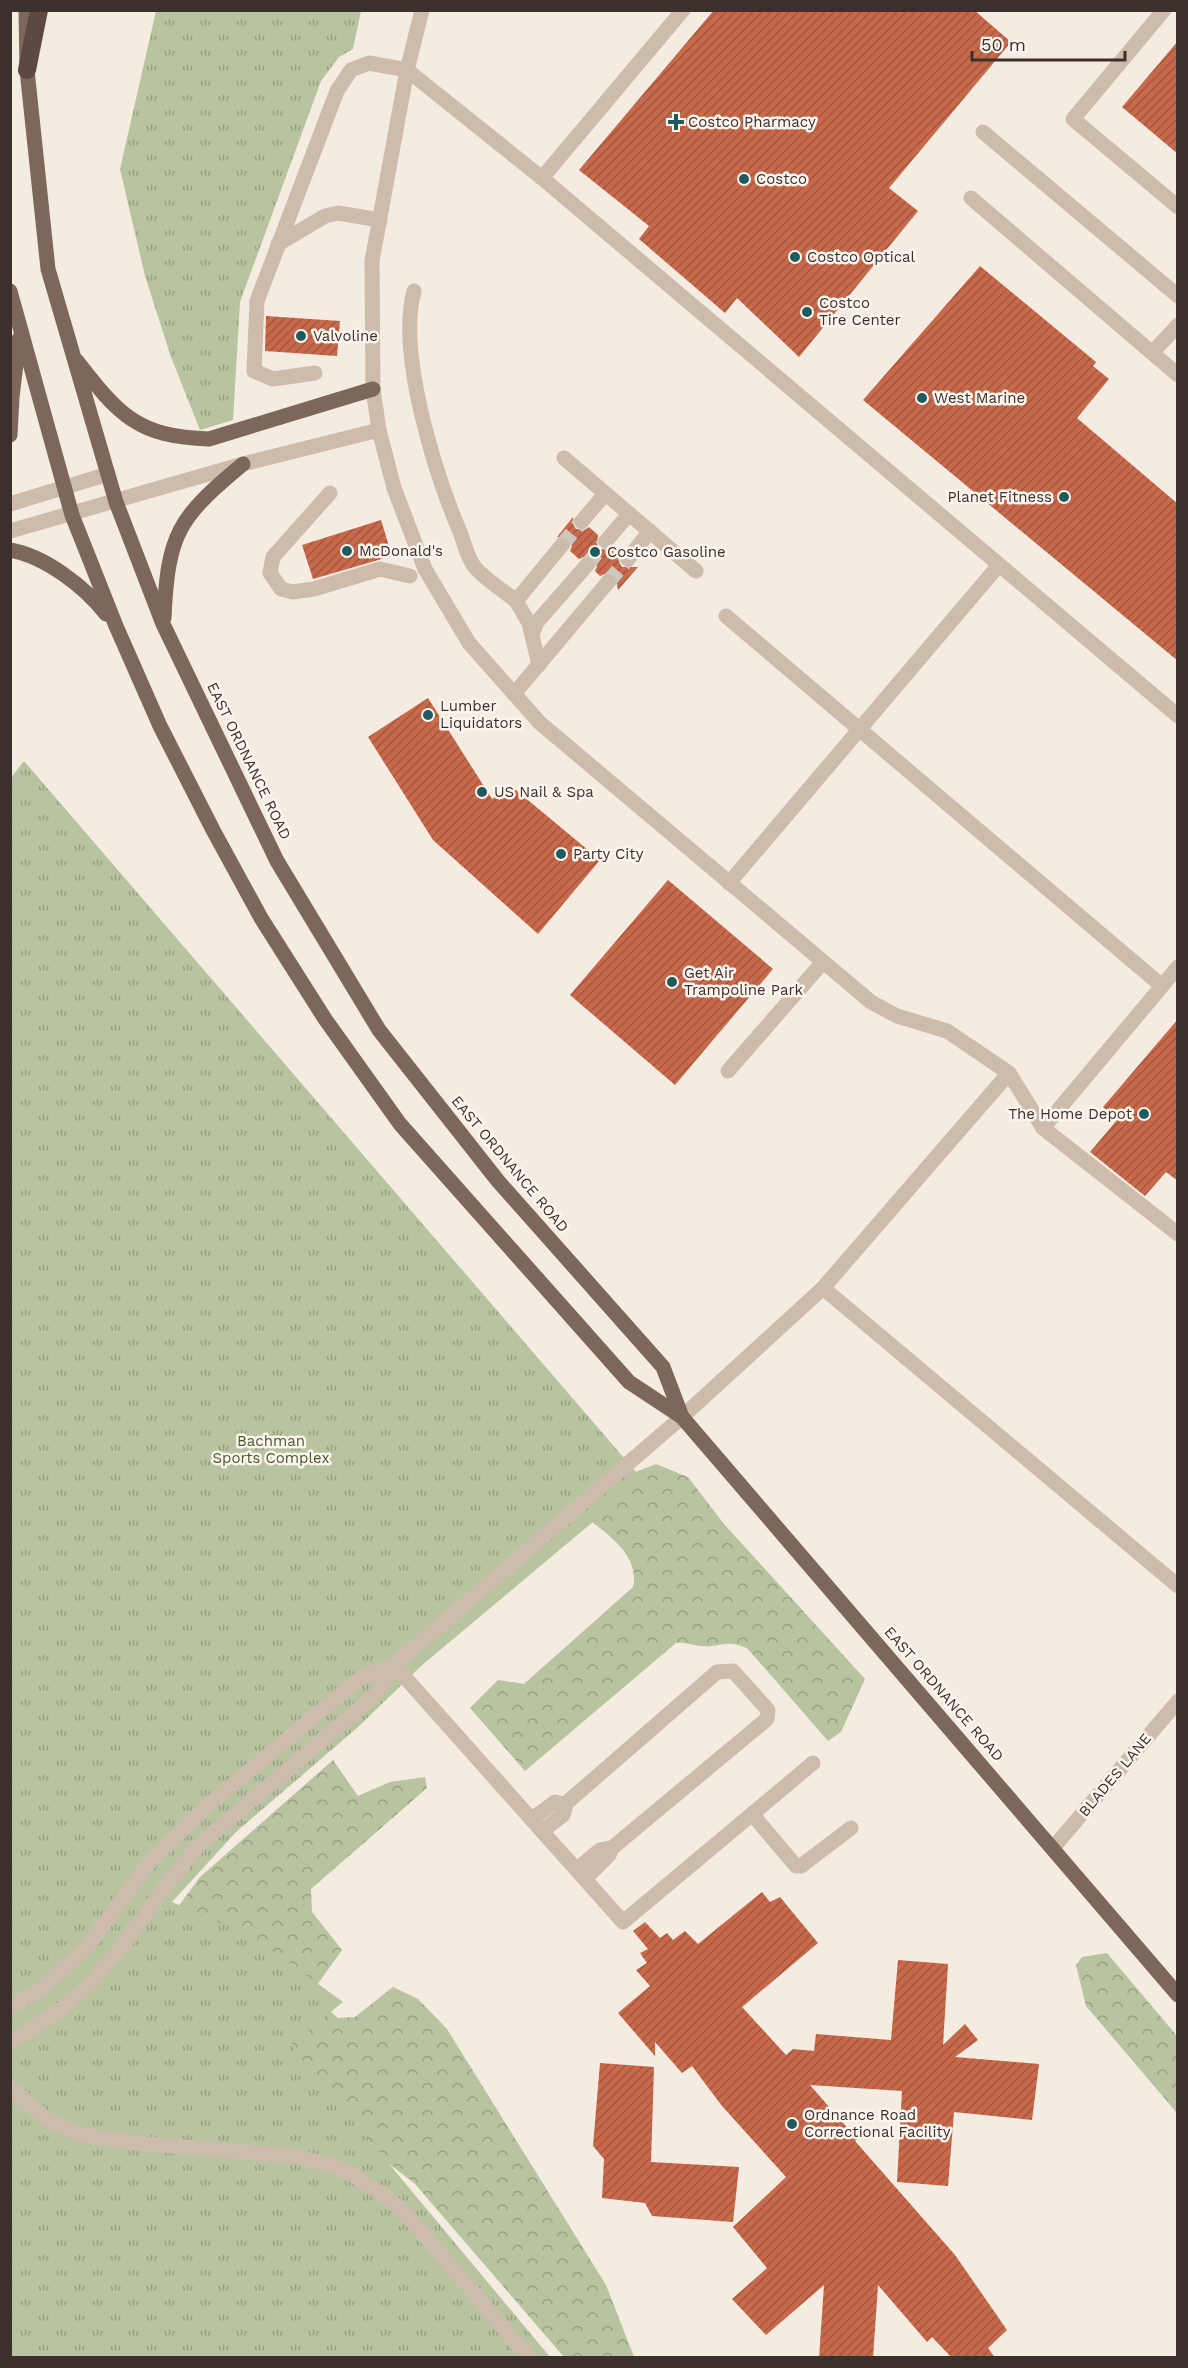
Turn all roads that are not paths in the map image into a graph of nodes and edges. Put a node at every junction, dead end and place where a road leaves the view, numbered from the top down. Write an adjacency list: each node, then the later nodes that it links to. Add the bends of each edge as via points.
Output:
1 (26, 10): 6 (main road, EAST ORDNANCE ROAD)
2 (39, 10): 6 (highway)
3 (422, 10): 7 (street)
4 (684, 10): 9 (street)
5 (1164, 10): 11 (street, via 1073,119)
6 (27, 70): 20 (main road, EAST ORDNANCE ROAD, via 48,268)
7 (407, 70): 9 (street); 12 (street); 13 (street, via 369,63 351,70 332,103)
8 (983, 132): 16 (street)
9 (542, 178): 44 (street)
10 (971, 198): 19 (street)
11 (1178, 207)
12 (380, 220): 13 (street, via 338,213 325,216); 23 (street, via 372,261)
13 (278, 244): 21 (street, via 257,301 254,371 273,379)
14 (10, 291): 18 (main road, EAST ORDNANCE ROAD)
15 (414, 291): 48 (street, via 409,309 413,364 446,498 473,565)
16 (1178, 296)
17 (1178, 325): 19 (street)
18 (20, 333): 25 (main road); 29 (main road, EAST ORDNANCE ROAD)
19 (1152, 353): 22 (street)
20 (72, 355): 23 (main road, via 120,411 160,435 209,439); 28 (main road, EAST ORDNANCE ROAD)
21 (315, 373)
22 (1178, 375)
23 (373, 389): 24 (street)
24 (379, 430): 27 (street); 54 (street, via 394,488 425,569 469,643)
25 (10, 435)
26 (564, 458): 31 (street)
27 (243, 464): 32 (street); 50 (main road, via 204,496 174,539 167,564)
28 (108, 474): 29 (street); 32 (main road, EAST ORDNANCE ROAD)
29 (64, 488): 33 (street); 35 (main road, EAST ORDNANCE ROAD)
30 (330, 493): 46 (street, via 273,557 270,573 281,589 314,590 380,569)
31 (605, 494): 34 (street); 36 (street)
32 (116, 501): 35 (street); 50 (main road, EAST ORDNANCE ROAD)
33 (10, 504)
34 (629, 514): 38 (street); 39 (street)
35 (72, 515): 37 (street); 51 (main road, EAST ORDNANCE ROAD)
36 (582, 521)
37 (10, 531)
38 (650, 531): 42 (street); 45 (street)
39 (606, 541)
40 (562, 544): 48 (street)
41 (10, 550): 51 (main road, via 77,584)
42 (628, 559)
43 (587, 565): 52 (street, via 537,622)
44 (999, 565): 55 (street); 56 (street)
45 (696, 571)
46 (410, 576)
47 (608, 582): 53 (street)
48 (516, 601): 52 (street)
49 (726, 616): 56 (street)
50 (163, 624): 66 (main road, EAST ORDNANCE ROAD, via 277,861 379,1030 498,1181 663,1367)
51 (116, 626): 66 (main road, EAST ORDNANCE ROAD, via 160,726 261,918 330,1026 400,1124 629,1382)
52 (532, 635): 53 (street)
53 (539, 664): 54 (street)
54 (514, 694): 57 (street, via 540,723)
55 (1178, 716)
56 (859, 729): 57 (street); 60 (street)
57 (729, 883): 58 (street)
58 (823, 962): 61 (street); 62 (street, via 871,1002 897,1016 947,1031)
59 (1178, 967): 60 (street)
60 (1162, 986): 63 (street)
61 (728, 1071)
62 (1009, 1073): 63 (street); 65 (street)
63 (1043, 1128): 64 (street)
64 (1178, 1234)
65 (823, 1288): 66 (street); 67 (street)
66 (682, 1418): 68 (street); 74 (main road, EAST ORDNANCE ROAD)
67 (1178, 1586)
68 (394, 1665): 72 (street); 77 (street, via 362,1677 201,1812 148,1864 86,1948 42,1988); 78 (street, via 375,1695 198,1846 118,1953 91,1982 63,2008)
69 (1178, 1701): 74 (street, BLADES LANE)
70 (813, 1763): 71 (street)
71 (752, 1814): 73 (street, via 796,1866); 75 (street, via 623,1922)
72 (537, 1825): 75 (street); 75 (street, via 555,1802 563,1806 717,1672 732,1671 768,1710 767,1719 612,1848 600,1850)
73 (851, 1828)
74 (1053, 1848): 76 (main road, EAST ORDNANCE ROAD)
75 (581, 1874)
76 (1178, 1995)
77 (10, 2007)
78 (10, 2043)
79 (10, 2087): 80 (street, via 49,2121 79,2134 293,2156 353,2175 392,2201 413,2222)
80 (529, 2358)

